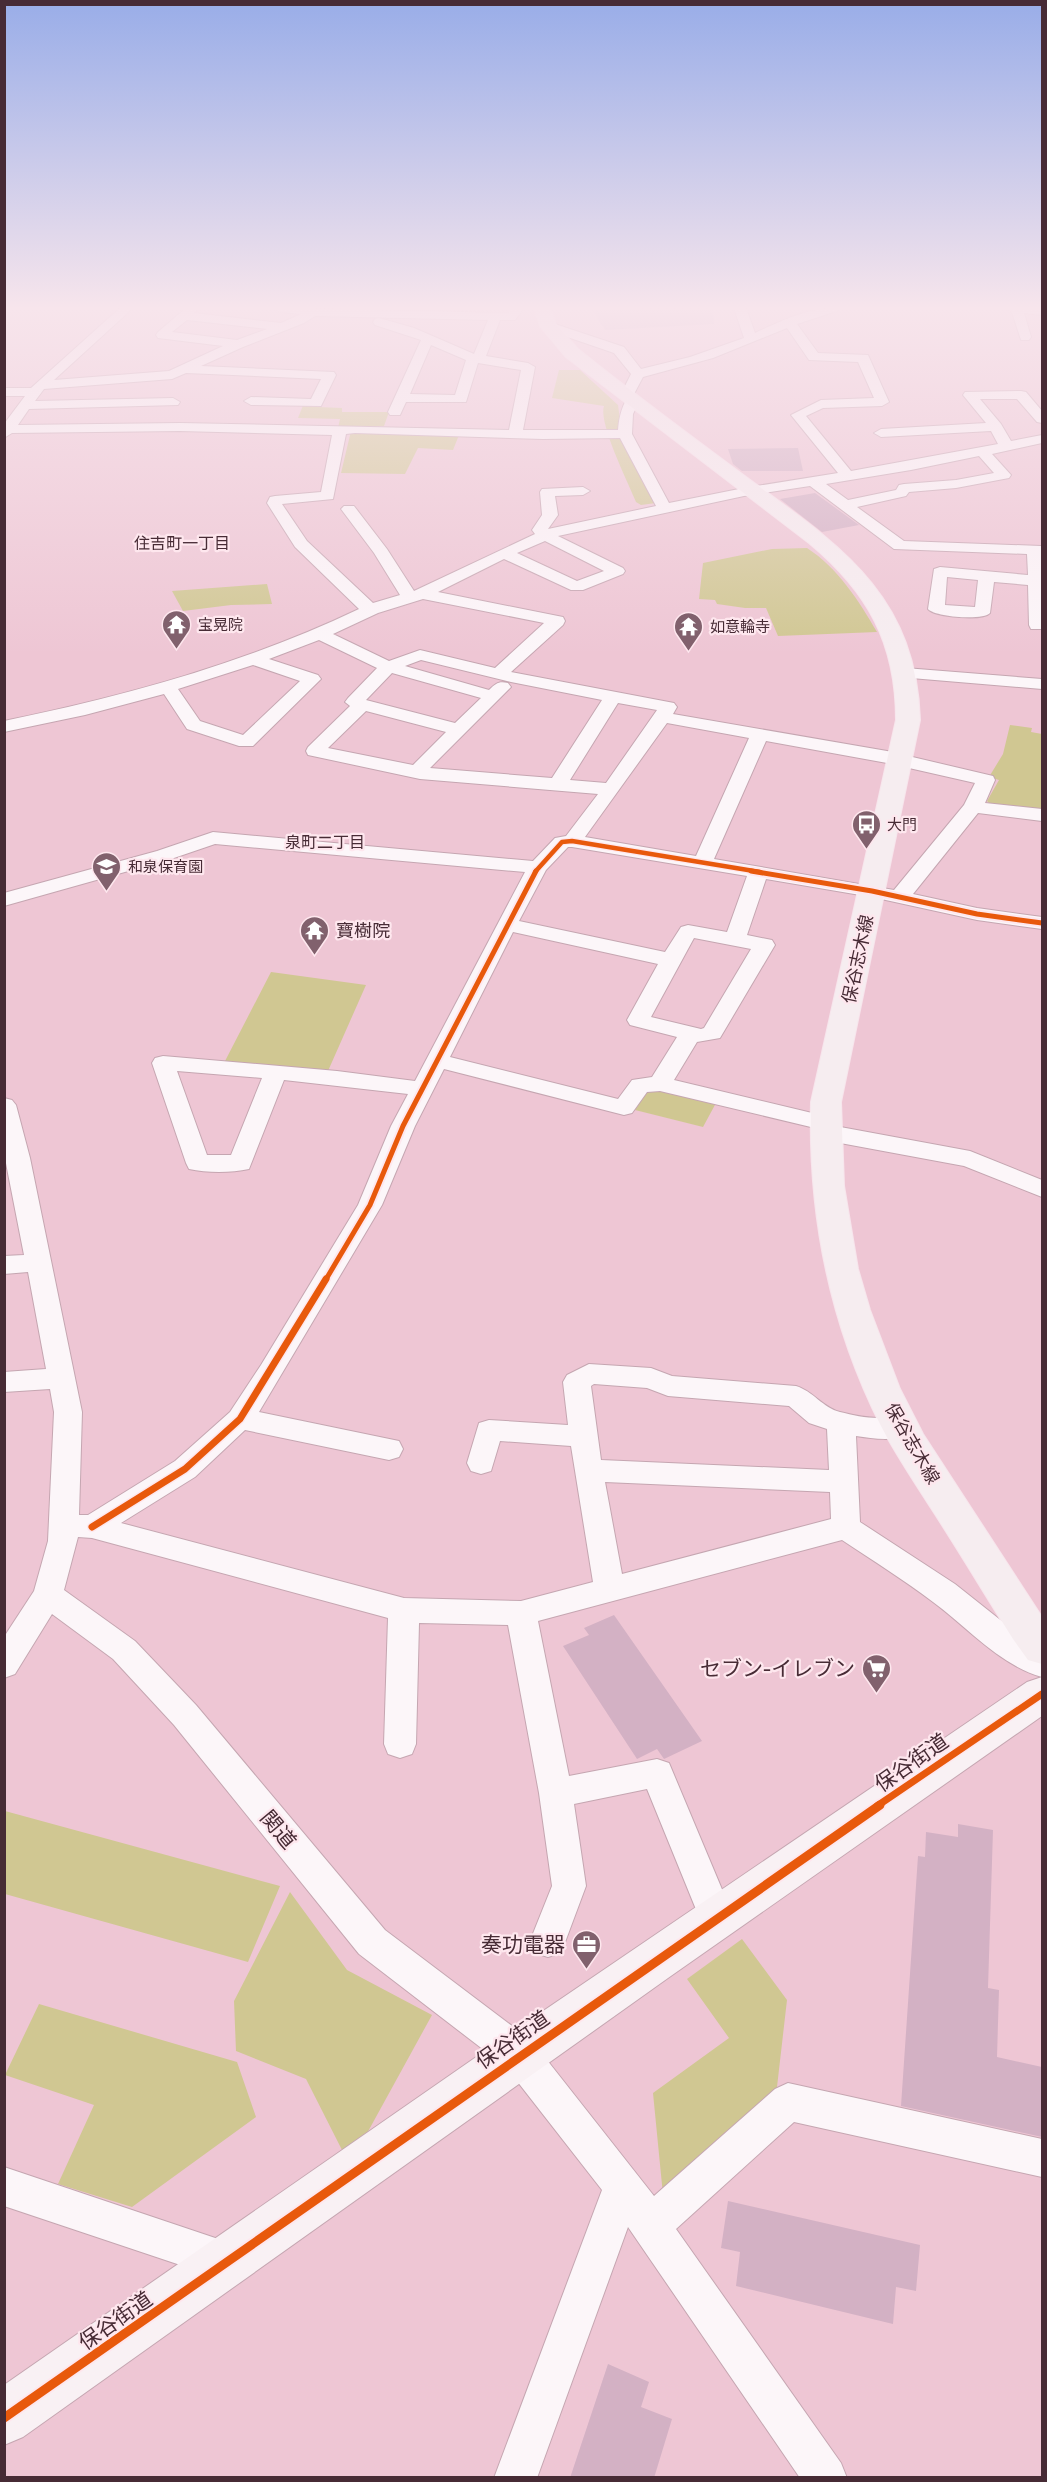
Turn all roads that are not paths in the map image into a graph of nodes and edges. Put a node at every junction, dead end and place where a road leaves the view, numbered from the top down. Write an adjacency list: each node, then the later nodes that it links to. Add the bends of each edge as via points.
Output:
1 (179, 424): 10 (street)
2 (239, 424): 13 (street)
3 (389, 424): 14 (street)
4 (518, 424): 11 (street)
5 (626, 424): 17 (street)
6 (663, 424): 25 (main road, 保谷志木線)
7 (805, 424): 22 (street)
8 (993, 424): 12 (street)
9 (875, 425): 12 (street); 21 (street)
10 (180, 427): 13 (street); 16 (street)
11 (517, 427): 14 (street, via 448,432); 17 (street)
12 (996, 428): 19 (street)
13 (236, 429): 15 (street)
14 (386, 430): 15 (street)
15 (340, 431): 34 (street, via 328,496 288,498 274,503 301,544)
16 (6, 432)
17 (626, 434): 27 (street)
18 (1042, 439): 19 (street)
19 (1007, 447): 20 (street)
20 (983, 452): 21 (street); 26 (street, via 1004,475 904,488 901,494)
21 (911, 466): 22 (street)
22 (848, 476): 23 (street)
23 (813, 482): 25 (street); 26 (street)
24 (583, 491): 29 (street, via 547,492 550,515 540,530)
25 (752, 491): 27 (street); 39 (main road, 保谷志木線, via 828,549 859,580 890,628)
26 (844, 505): 32 (street, via 900,546 1035,549)
27 (664, 508): 29 (street)
28 (349, 509): 33 (street)
29 (544, 535): 30 (street); 30 (street, via 617,572 577,586)
30 (504, 553): 33 (street)
31 (987, 577): 32 (street)
32 (1039, 582): 35 (street)
33 (416, 596): 34 (street); 40 (street, via 557,621)
34 (372, 609): 36 (street)
35 (1037, 626)
36 (320, 634): 37 (street); 38 (street)
37 (253, 659): 42 (street); 42 (street, via 312,679 246,742 193,725)
38 (388, 667): 40 (street, via 425,655); 43 (street); 45 (street, via 354,702)
39 (905, 673): 41 (street); 50 (main road, 保谷志木線, via 908,720)
40 (505, 675): 43 (street); 44 (street)
41 (1042, 684)
42 (168, 687): 47 (street)
43 (494, 696): 48 (street)
44 (613, 697): 46 (street, via 668,707); 52 (street)
45 (362, 704): 48 (street); 51 (street, via 315,751)
46 (662, 717): 49 (street); 53 (street)
47 (4, 727)
48 (459, 730): 51 (street)
49 (760, 734): 50 (street); 57 (street)
50 (900, 761): 54 (street, via 986,780); 60 (main road, 保谷志木線)
51 (417, 771): 52 (street)
52 (558, 784): 53 (street)
53 (611, 789): 56 (street)
54 (973, 807): 55 (street); 60 (street)
55 (1042, 815)
56 (572, 842): 57 (street); 58 (street, via 562,842)
57 (703, 862): 59 (street)
58 (538, 867): 61 (street, via 213,838); 63 (street)
59 (759, 872): 60 (street); 64 (street)
60 (885, 894): 62 (street); 72 (main road, 保谷志木線, via 826,1102)
61 (4, 900)
62 (1042, 924)
63 (508, 925): 65 (street); 67 (street)
64 (735, 939): 65 (street, via 687,931); 66 (street, via 764,945 711,1033)
65 (671, 960): 66 (street, via 638,1020)
66 (690, 1034): 69 (street)
67 (439, 1061): 69 (street, via 624,1108 640,1084); 70 (street)
68 (275, 1074): 68 (street, via 163,1063 198,1163 240,1163); 70 (street)
69 (660, 1084): 72 (street)
70 (422, 1089): 78 (street, via 370,1205)
71 (4, 1105): 74 (street)
72 (824, 1128): 73 (street, via 970,1159); 80 (main road, 保谷志木線, via 830,1215 839,1260 871,1360)
73 (1042, 1189)
74 (37, 1263): 75 (street); 76 (street)
75 (4, 1265)
76 (61, 1378): 77 (street); 86 (street, via 68,1412)
77 (4, 1382)
78 (240, 1419): 82 (street); 86 (street, via 185,1469)
79 (841, 1423): 80 (street, via 875,1429); 81 (street, via 819,1416 796,1396 668,1386 651,1378 589,1374 577,1382); 85 (street)
80 (901, 1428): 93 (main road, 保谷志木線)
81 (583, 1436): 83 (street, via 489,1430); 84 (street)
82 (389, 1449)
83 (481, 1463)
84 (588, 1470): 85 (street); 88 (street)
85 (844, 1482): 87 (street)
86 (78, 1526): 89 (street, via 63,1541); 90 (street)
87 (846, 1527): 88 (street); 94 (street)
88 (609, 1589): 91 (street)
89 (48, 1594): 92 (street); 101 (street, 関道, via 124,1650 177,1707 372,1942)
90 (404, 1610): 91 (street); 97 (street)
91 (521, 1613): 98 (street)
92 (18, 1624): 95 (street)
93 (1042, 1648)
94 (1042, 1664)
95 (4, 1665)
96 (1042, 1694): 99 (main road, 保谷街道)
97 (400, 1744)
98 (556, 1793): 99 (street, via 657,1773); 100 (street, via 569,1886)
99 (716, 1918): 101 (main road, 保谷街道)
100 (548, 1941)
101 (519, 2054): 104 (street, 関道); 106 (main road, 保谷街道)
102 (1042, 2158): 105 (street, via 788,2102)
103 (4, 2186): 106 (street)
104 (623, 2187): 105 (street, 関道); 108 (street)
105 (651, 2225): 109 (street, 関道)
106 (228, 2261): 107 (main road, 保谷街道)
107 (4, 2418)
108 (515, 2478)
109 (826, 2478)

